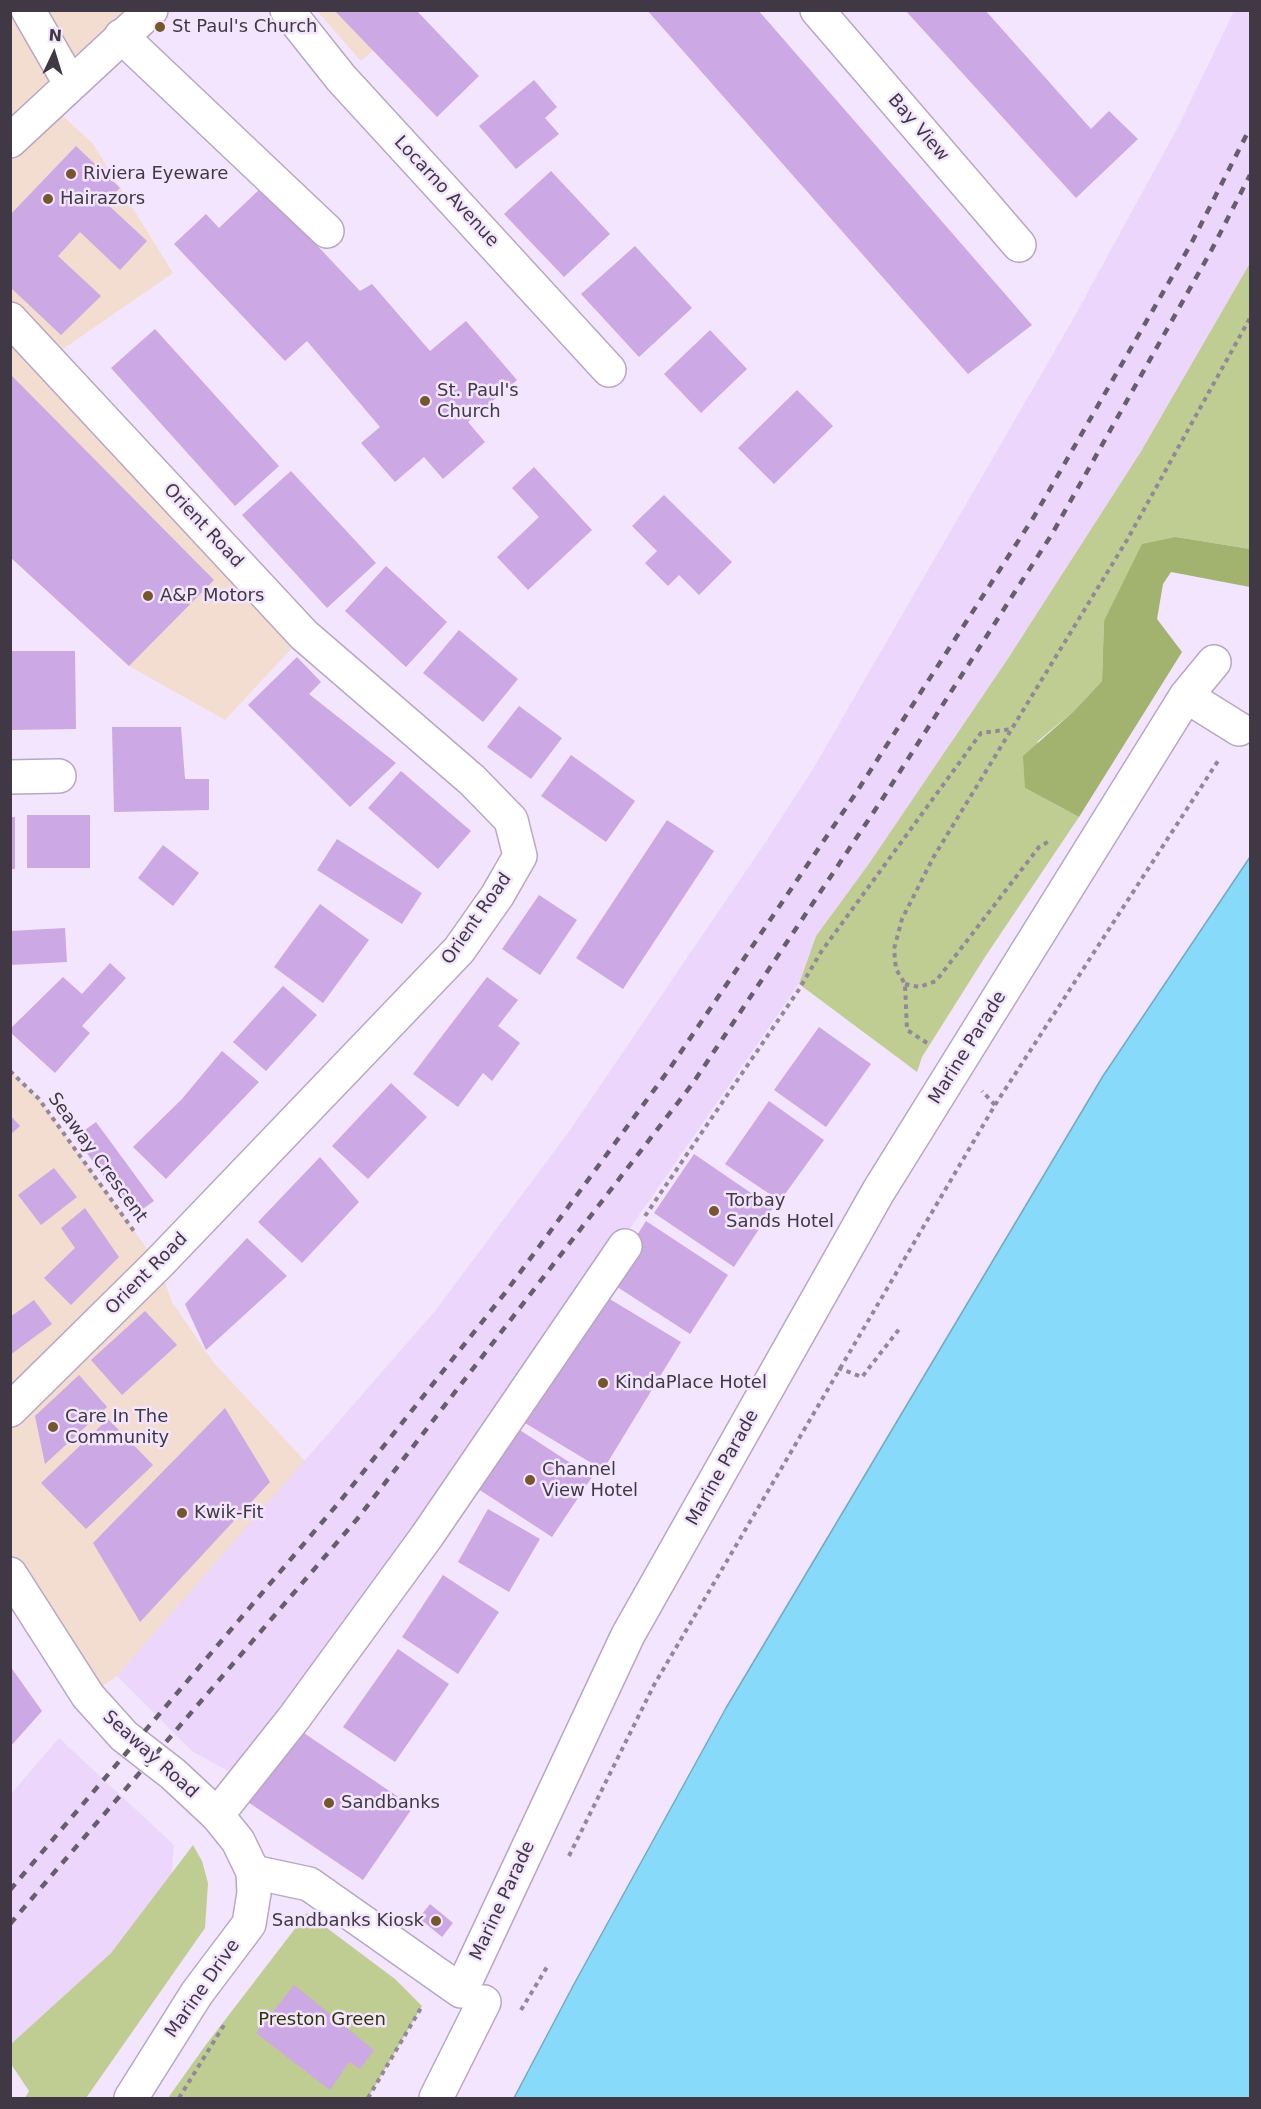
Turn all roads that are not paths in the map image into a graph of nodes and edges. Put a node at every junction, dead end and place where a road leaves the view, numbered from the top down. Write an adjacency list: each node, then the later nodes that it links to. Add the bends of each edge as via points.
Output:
1 (28, 10): 6 (street)
2 (151, 10): 5 (street)
3 (287, 10): 11 (street, Locarno Avenue, via 341,78)
4 (817, 10): 9 (street, Bay View)
5 (121, 36): 6 (street); 8 (street)
6 (70, 83): 7 (street)
7 (10, 141)
8 (327, 231)
9 (1019, 245)
10 (10, 320): 18 (street, Orient Road, via 304,635 472,780 511,820 520,855 459,950 158,1264)
11 (609, 370)
12 (1214, 662): 13 (street, Marine Parade)
13 (1186, 696): 14 (street); 21 (street, Marine Parade, via 878,1192 628,1635 460,1991 309,1884)
14 (1239, 729)
15 (59, 776): 16 (street)
16 (10, 777)
17 (625, 1246): 20 (street, via 427,1536 294,1718)
18 (10, 1410)
19 (10, 1574): 20 (street, Seaway Road, via 109,1722)
20 (217, 1815): 21 (street, Seaway Road, via 238,1841)
21 (253, 1872): 23 (street, Marine Drive, via 249,1924 197,1993)
22 (484, 2002): 24 (street)
23 (131, 2098)
24 (436, 2098)

